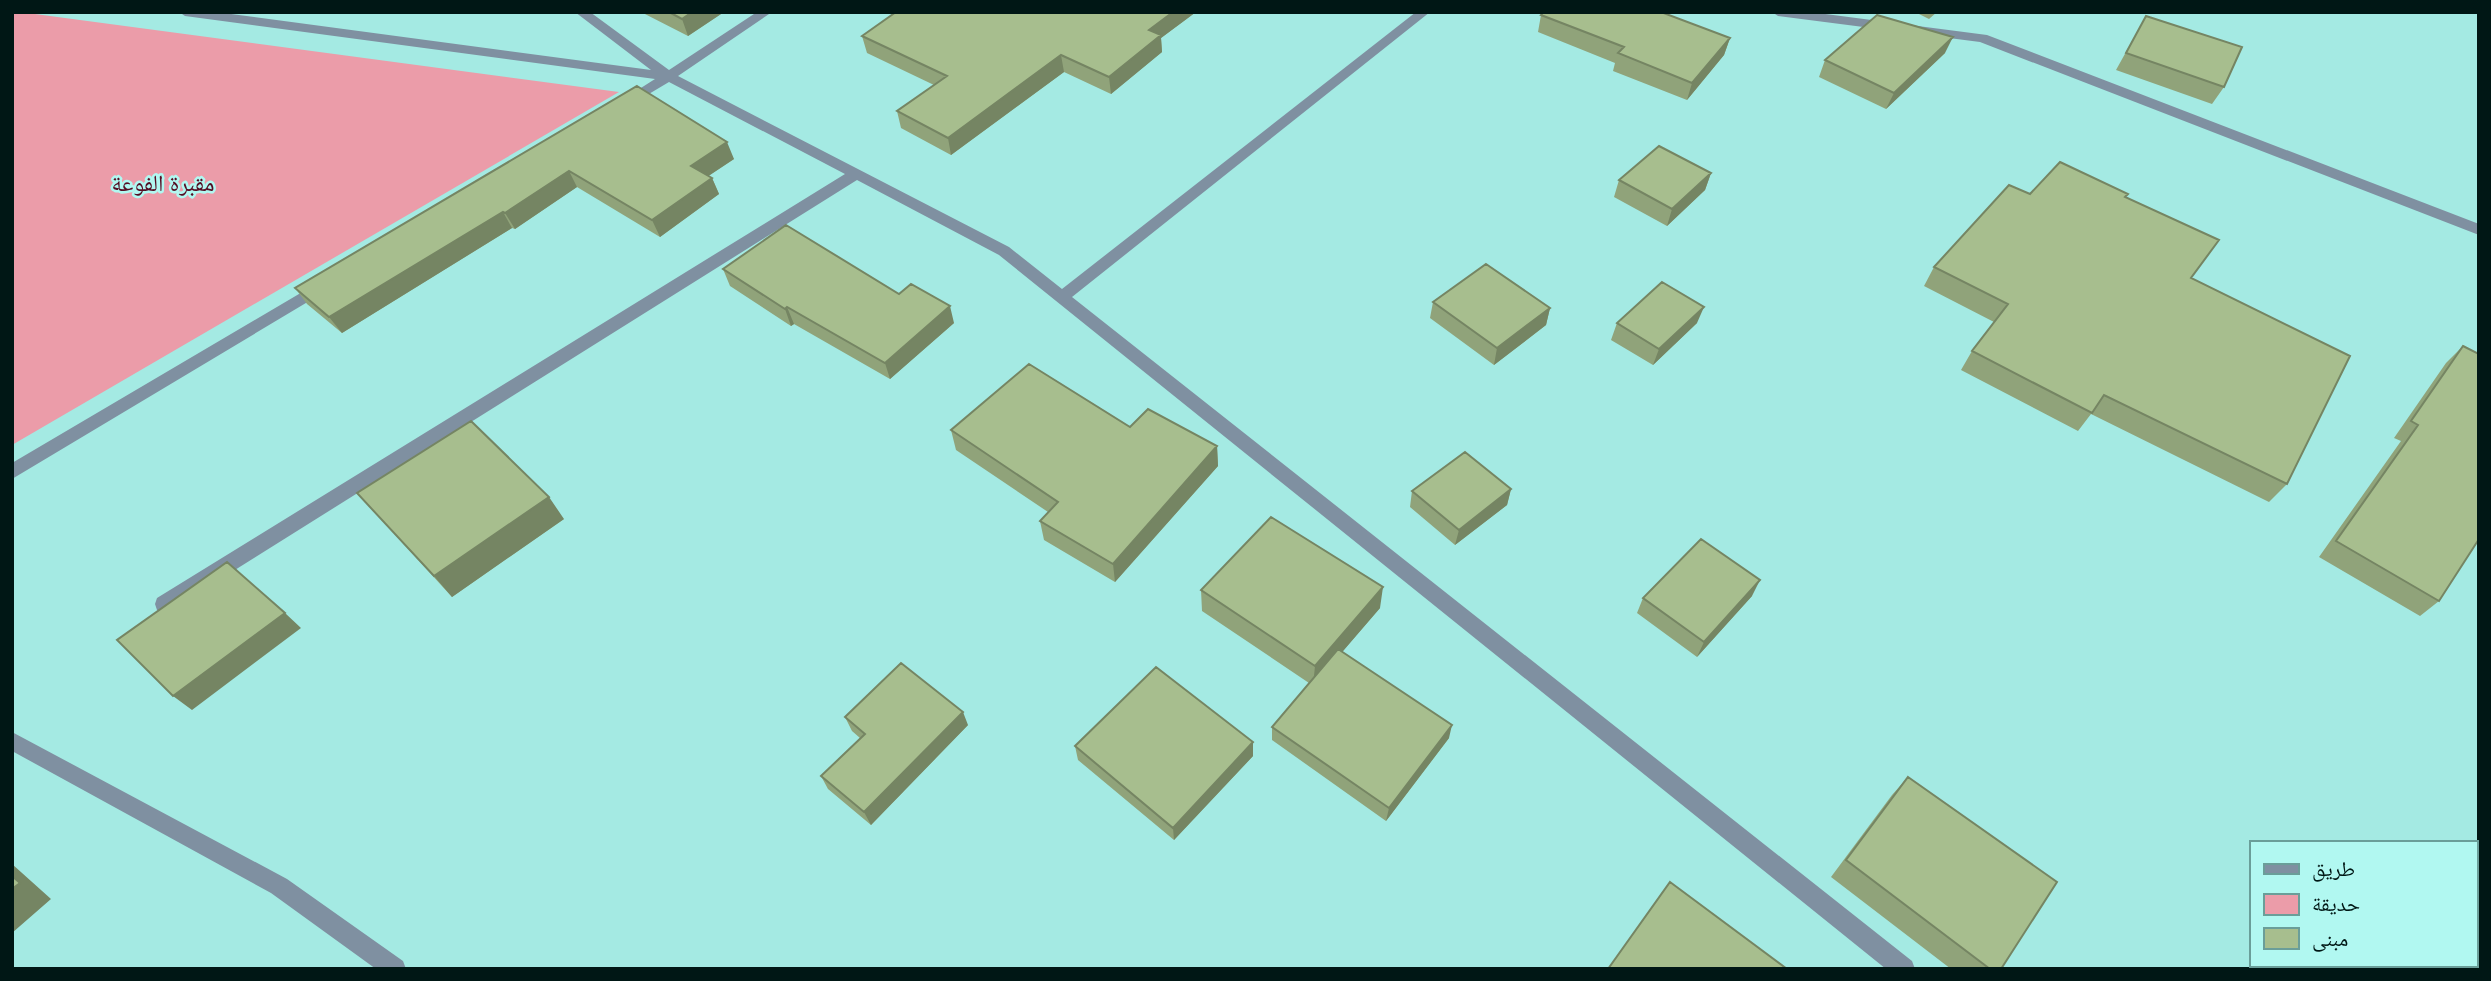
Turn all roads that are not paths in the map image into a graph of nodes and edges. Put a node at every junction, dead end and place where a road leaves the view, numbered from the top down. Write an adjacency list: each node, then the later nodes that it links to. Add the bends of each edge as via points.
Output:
1 (185, 12): 6 (street)
2 (581, 12): 6 (street)
3 (766, 12): 6 (street)
4 (1424, 12): 11 (street)
5 (1778, 12): 9 (street, via 1982,38)
6 (670, 77): 7 (street); 8 (street)
7 (610, 113)
8 (856, 174): 11 (street, via 1004,251); 13 (street)
9 (2479, 230)
10 (335, 278): 12 (street)
11 (1060, 298): 16 (street)
12 (12, 472)
13 (164, 604)
14 (12, 741): 15 (street, via 279,886)
15 (395, 969)
16 (1904, 969)

